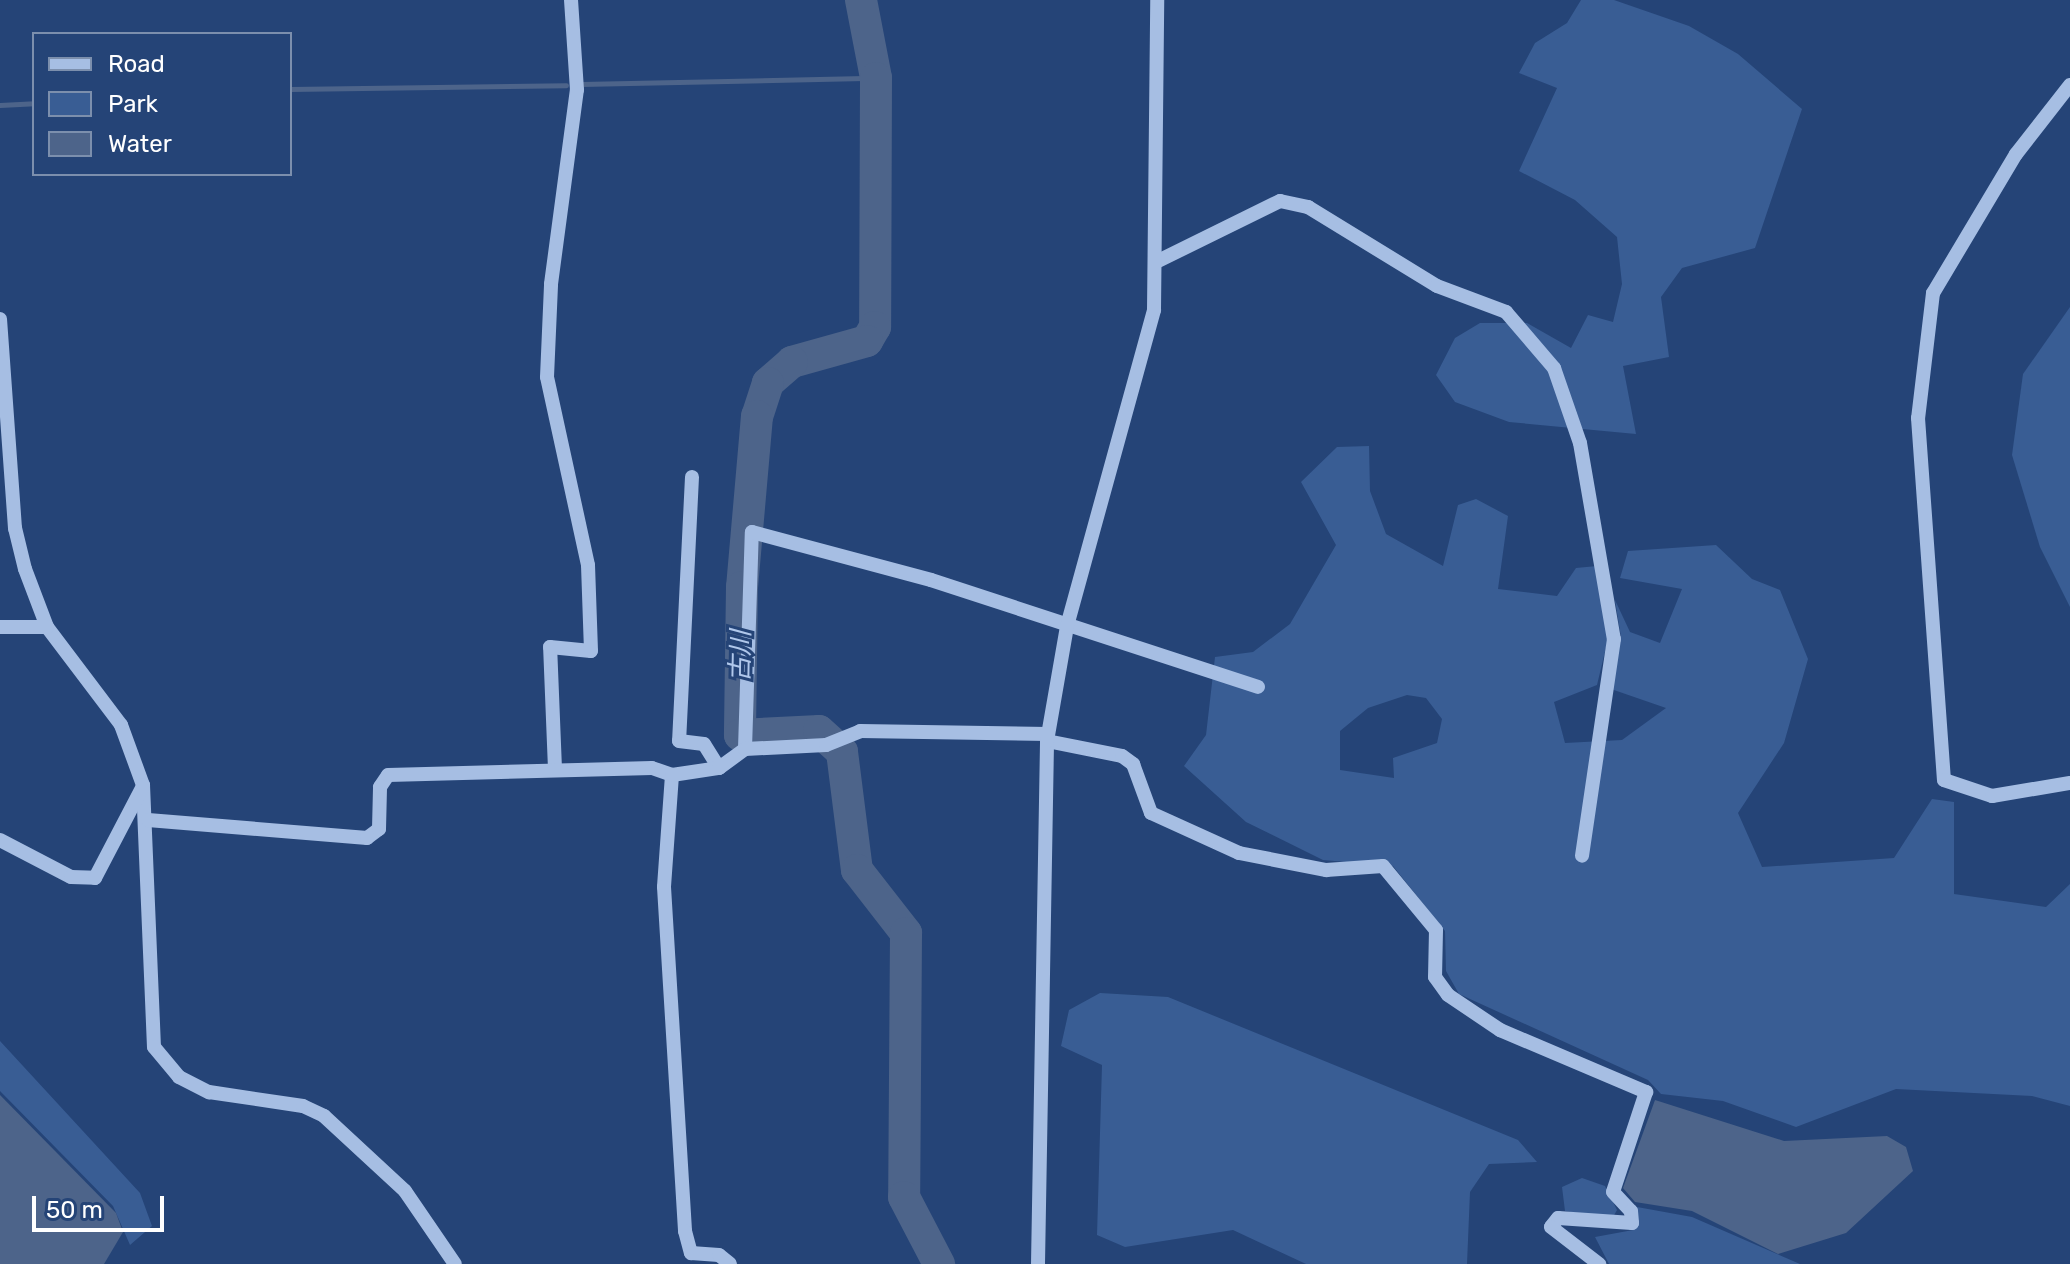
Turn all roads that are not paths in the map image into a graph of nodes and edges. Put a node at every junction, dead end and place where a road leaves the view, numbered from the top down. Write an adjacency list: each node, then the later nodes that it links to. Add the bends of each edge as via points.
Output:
1 (571, 0): 14 (street, via 577,90 551,284 547,377 588,565 591,651 550,647)
2 (1157, 0): 4 (street)
3 (2070, 85): 16 (street, via 2016,154 1933,293 1918,418 1944,780 1992,796)
4 (1158, 261): 7 (street, via 1146,350); 20 (street, via 1280,201 1308,207 1437,286 1506,312 1554,368 1580,443 1614,639)
5 (0, 319): 9 (street, via 15,528)
6 (692, 477): 13 (street, via 679,741 704,744)
7 (1067, 626): 10 (street); 11 (street); 12 (street, via 752,532)
8 (0, 627): 9 (street)
9 (47, 627): 17 (street, via 121,725)
10 (1258, 687)
11 (1047, 737): 12 (street, via 897,727 826,745); 23 (street); 24 (street, via 1122,756 1133,764 1151,813 1239,853 1326,870 1383,866 1436,930 1435,977 1448,995 1500,1030 1646,1092 1613,1192 1631,1211 1632,1223 1553,1221 1552,1234)
12 (745, 739): 13 (street)
13 (719, 768): 15 (street)
14 (555, 769): 15 (street, via 652,768); 18 (street, via 388,775 380,787 379,829 367,838)
15 (672, 775): 22 (street, via 664,887 685,1231 691,1253 719,1255)
16 (2070, 783)
17 (143, 785): 18 (street); 19 (street, via 95,878 71,877)
18 (148, 820): 21 (street, via 147,1014 164,1064 209,1092 303,1106 324,1116 405,1191)
19 (0, 840)
20 (1582, 856)
21 (455, 1264)
22 (730, 1264)
23 (1038, 1264)
24 (1599, 1264)

